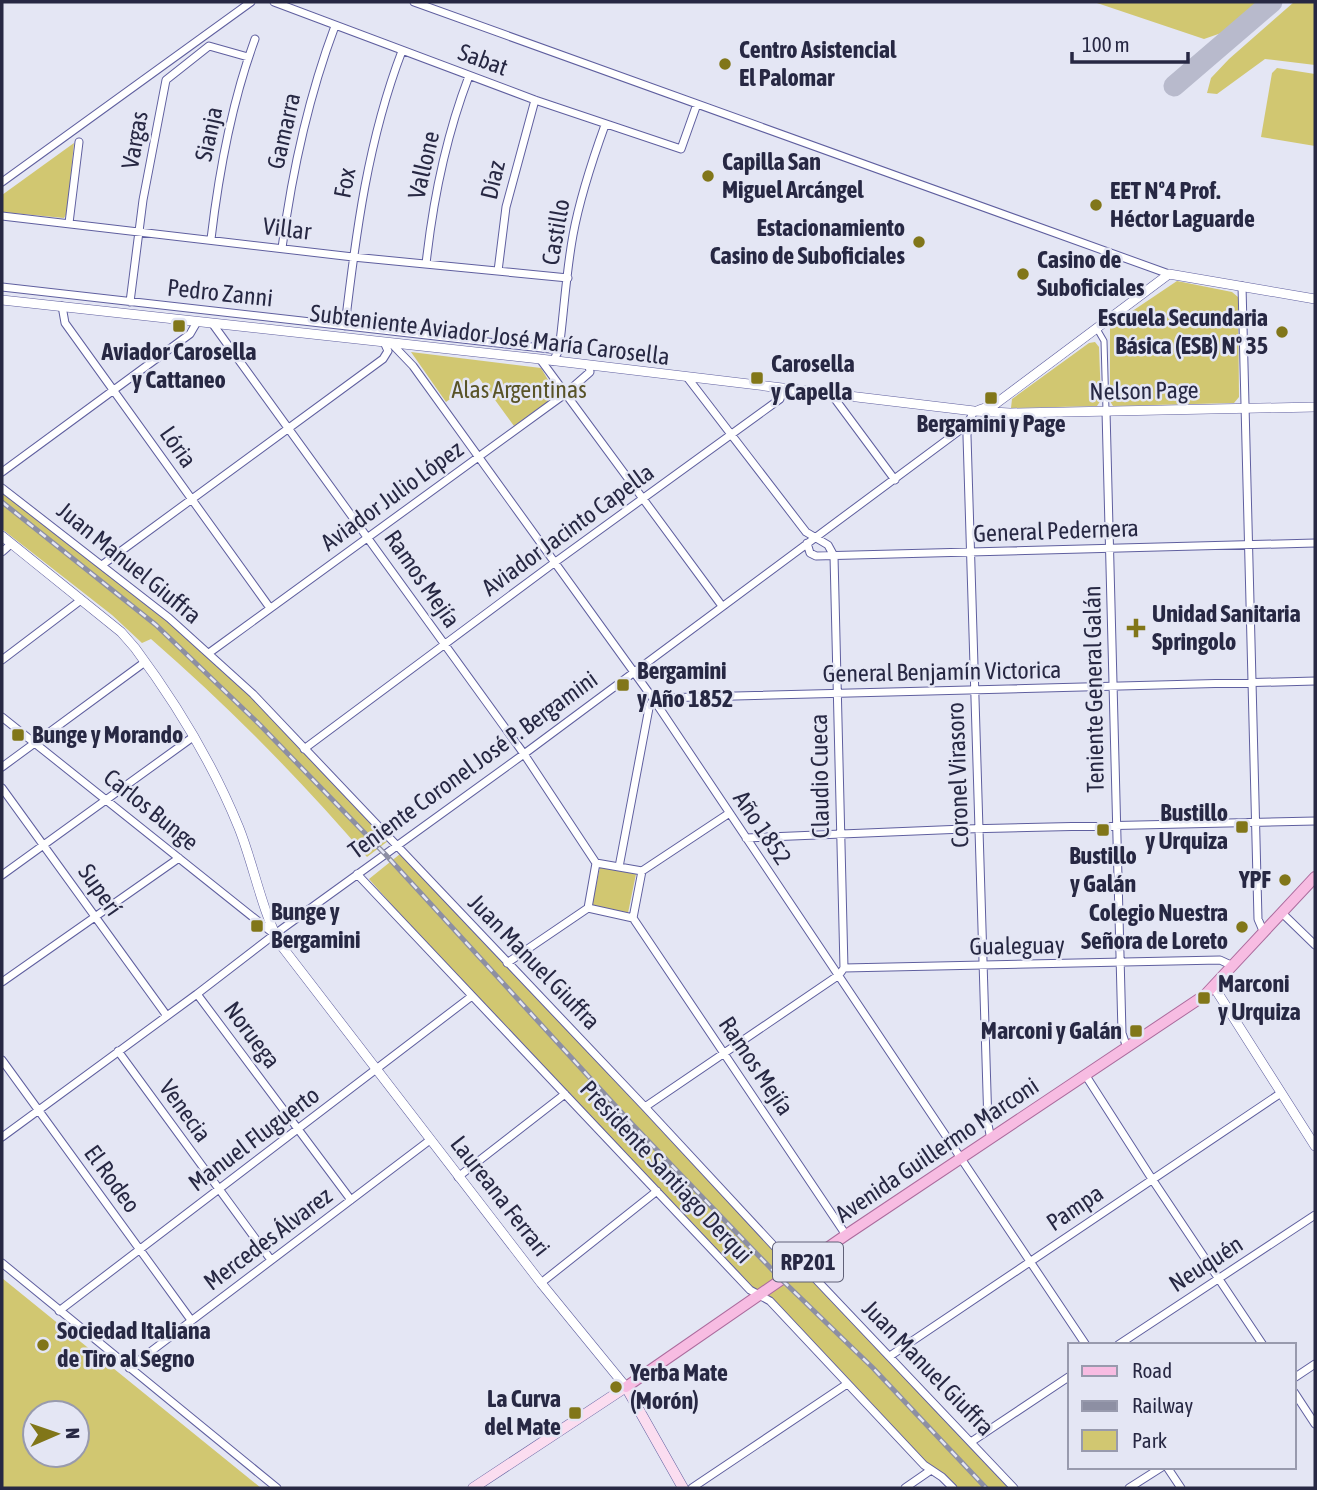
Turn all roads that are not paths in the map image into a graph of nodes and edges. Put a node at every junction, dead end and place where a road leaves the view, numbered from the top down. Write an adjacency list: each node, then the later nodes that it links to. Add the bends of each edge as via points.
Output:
1 (251, 2): 13 (street)
2 (274, 2): 4 (street, Sabat)
3 (414, 2): 10 (street)
4 (335, 26): 6 (street, Sabat); 18 (street, Gamarra, via 305,119)
5 (255, 39): 7 (street, Sianja)
6 (402, 51): 8 (street, Sabat); 19 (street, Fox, via 371,152)
7 (248, 57): 16 (street, Vargas, via 209,46 166,80); 17 (street, Sianja, via 225,146)
8 (469, 76): 9 (street, Sabat); 20 (street, Vallone, via 443,162)
9 (535, 100): 11 (street, Sabat); 21 (street, Díaz, via 506,207)
10 (697, 104): 11 (street, Sabat, via 681,149); 22 (street)
11 (605, 125): 23 (street, Castillo, via 585,181)
12 (79, 142): 15 (street)
13 (2, 182)
14 (2, 216): 15 (street, Villar)
15 (69, 223): 16 (street, Villar)
16 (138, 231): 17 (street, Villar); 28 (street, Vargas)
17 (211, 239): 18 (street, Villar)
18 (282, 248): 19 (street, Villar)
19 (353, 257): 20 (street, Villar); 32 (street, Fox)
20 (426, 264): 21 (street, Villar)
21 (498, 271): 23 (street, Villar)
22 (1168, 274): 24 (street); 33 (street)
23 (568, 278): 35 (street, Castillo)
24 (1242, 286): 26 (street); 45 (street)
25 (2, 287): 28 (street, Pedro Zanni)
26 (1315, 299)
27 (2, 301): 29 (street, Subteniente Aviador José María Carosella)
28 (130, 302): 32 (street, Pedro Zanni)
29 (62, 306): 30 (street, Subteniente Aviador José María Carosella); 41 (street, Lória, via 65,323)
30 (197, 322): 31 (street, Subteniente Aviador José María Carosella); 41 (street, via 190,334)
31 (212, 323): 34 (street, Subteniente Aviador José María Carosella); 49 (street, Ramos Mejía)
32 (345, 326): 35 (street, Pedro Zanni)
33 (1097, 330): 46 (street, via 995,405); 47 (street, Teniente General Galán, via 1104,341)
34 (388, 343): 36 (street, Subteniente Aviador José María Carosella); 49 (street, via 383,359); 51 (street, Año 1852, via 413,366)
35 (559, 350): 37 (street)
36 (540, 359): 37 (street, Subteniente Aviador José María Carosella); 42 (street)
37 (553, 361): 38 (street, Subteniente Aviador José María Carosella)
38 (589, 365): 39 (street, Subteniente Aviador José María Carosella); 42 (street, Aviador Julio López, via 590,372)
39 (687, 377): 40 (street, Subteniente Aviador José María Carosella); 50 (street)
40 (783, 389): 43 (street, Subteniente Aviador José María Carosella); 50 (street, Aviador Jacinto Capella, via 780,400)
41 (114, 391): 52 (street); 56 (street, Lória)
42 (565, 394): 51 (street, Aviador Julio López); 55 (street)
43 (832, 395): 46 (street, Subteniente Aviador José María Carosella); 53 (street)
44 (1315, 407): 45 (street, Nelson Page)
45 (1244, 409): 47 (street, Nelson Page); 62 (street)
46 (974, 411): 47 (street, Nelson Page); 48 (street, Coronel Virasoro)
47 (1106, 411): 63 (street, Teniente General Galán)
48 (967, 425): 53 (street, Teniente Coronel José P. Bergamini); 65 (street, Coronel Virasoro)
49 (290, 428): 56 (street); 58 (street, Ramos Mejía)
50 (732, 434): 55 (street, Aviador Jacinto Capella); 59 (street)
51 (478, 458): 58 (street, Aviador Julio López); 67 (street, Año 1852)
52 (2, 472)
53 (895, 480): 59 (street, Teniente Coronel José P. Bergamini)
54 (2, 488): 68 (street, Juan Manuel Giuffra)
55 (643, 498): 67 (street, Aviador Jacinto Capella); 70 (street)
56 (192, 501): 68 (street); 71 (street, Lória)
57 (2, 536): 61 (street)
58 (368, 536): 71 (street, Aviador Julio López); 72 (street, Ramos Mejía)
59 (811, 541): 66 (street, via 828,545); 66 (street, General Pedernera, via 813,555); 70 (street, Teniente Coronel José P. Bergamini)
60 (1315, 542): 62 (street, General Pedernera)
61 (11, 544): 64 (street); 69 (street)
62 (1248, 545): 63 (street, General Pedernera); 78 (street)
63 (1110, 549): 65 (street, General Pedernera); 79 (street, Teniente General Galán)
64 (2, 552)
65 (971, 553): 66 (street, General Pedernera); 80 (street, Coronel Virasoro)
66 (834, 555): 81 (street, Claudio Cueca)
67 (554, 563): 72 (street, Aviador Jacinto Capella); 76 (street, Año 1852)
68 (102, 565): 73 (street, Juan Manuel Giuffra)
69 (81, 600): 74 (street); 75 (street, via 125,636)
70 (722, 606): 76 (street, Teniente Coronel José P. Bergamini)
71 (270, 608): 73 (street, Aviador Julio López)
72 (445, 645): 86 (street, Aviador Jacinto Capella); 87 (street, Ramos Mejía)
73 (209, 653): 86 (street, Juan Manuel Giuffra)
74 (2, 660)
75 (145, 662): 84 (street); 85 (street)
76 (634, 671): 82 (street, Año 1852); 87 (street, Teniente Coronel José P. Bergamini)
77 (1315, 681): 78 (street, General Benjamín Victorica)
78 (1252, 683): 79 (street, General Benjamín Victorica); 93 (street)
79 (1113, 687): 80 (street, General Benjamín Victorica); 94 (street, Teniente General Galán)
80 (975, 690): 81 (street, General Benjamín Victorica); 95 (street, Coronel Virasoro)
81 (838, 694): 82 (street, General Benjamín Victorica); 96 (street, Claudio Cueca)
82 (654, 700): 91 (street, Año 1852); 102 (street)
83 (2, 717): 85 (street, Carlos Bunge)
84 (193, 737): 90 (street); 112 (street, via 238,826)
85 (36, 743): 88 (street); 90 (street, Carlos Bunge)
86 (304, 749): 99 (street, Juan Manuel Giuffra)
87 (524, 754): 99 (street, Teniente Coronel José P. Bergamini); 101 (street, Ramos Mejía)
88 (2, 767)
89 (2, 788): 98 (street, Superí)
90 (106, 799): 98 (street); 100 (street, Carlos Bunge)
91 (728, 814): 97 (street, Año 1852); 103 (street)
92 (1315, 821): 93 (street)
93 (1255, 822): 94 (street); 111 (street, via 1258,919)
94 (1117, 825): 95 (street); 117 (street, Teniente General Galán)
95 (979, 829): 96 (street); 118 (street, Coronel Virasoro)
96 (840, 833): 97 (street); 114 (street, Claudio Cueca)
97 (746, 838): 115 (street, Año 1852)
98 (44, 845): 105 (street); 109 (street, Superí)
99 (396, 846): 104 (street, Teniente Coronel José P. Bergamini); 116 (street, Juan Manuel Giuffra)
100 (178, 858): 109 (street); 112 (street, Carlos Bunge)
101 (596, 863): 102 (street); 107 (street)
102 (619, 867): 103 (street)
103 (642, 871): 110 (street)
104 (357, 874): 112 (street, Teniente Coronel José P. Bergamini); 124 (street, Presidente Santiago Derqui)
105 (2, 875)
106 (1315, 877): 108 (main road, RP201)
107 (588, 908): 110 (street); 116 (street)
108 (1282, 913): 111 (main road, RP201); 113 (street)
109 (94, 916): 121 (street); 125 (street, Superí)
110 (633, 918): 128 (street, Ramos Mejía)
111 (1264, 933): 119 (main road, RP201)
112 (275, 934): 123 (street, Teniente Coronel José P. Bergamini); 130 (street, Laureana Ferrari)
113 (1315, 945)
114 (843, 954): 115 (street); 120 (street, Claudio Cueca)
115 (828, 960): 120 (street, Año 1852)
116 (507, 963): 134 (street, Juan Manuel Giuffra)
117 (1120, 963): 118 (street, Gualeguay); 119 (street, Gualeguay, via 1220,960); 126 (street, Teniente General Galán, via 1122,1033)
118 (982, 966): 120 (street, Gualeguay); 139 (street, Coronel Virasoro)
119 (1233, 967): 122 (main road, RP201)
120 (841, 972): 128 (street); 142 (street, Año 1852)
121 (2, 982)
122 (1213, 987): 126 (main road, Avenida Guillermo Marconi / RP201); 132 (street)
123 (197, 994): 125 (street, Teniente Coronel José P. Bergamini); 136 (street, Noruega)
124 (472, 996): 130 (street, Manuel Fluguerto); 133 (street, Presidente Santiago Derqui)
125 (167, 1016): 127 (street, Teniente Coronel José P. Bergamini)
126 (1127, 1048): 131 (main road, Avenida Guillermo Marconi / RP201)
127 (118, 1051): 135 (street, Teniente Coronel José P. Bergamini); 145 (street, Venecia)
128 (725, 1053): 134 (street); 149 (street, Ramos Mejía)
129 (2, 1060): 135 (street, El Rodeo)
130 (377, 1070): 136 (street, Manuel Fluguerto); 140 (street, Laureana Ferrari)
131 (1086, 1076): 139 (main road, Avenida Guillermo Marconi / RP201); 144 (street)
132 (1281, 1093): 137 (street); 144 (street, Pampa)
133 (565, 1094): 143 (street); 146 (street, Presidente Santiago Derqui)
134 (645, 1107): 154 (street, Juan Manuel Giuffra)
135 (39, 1110): 138 (street, Teniente Coronel José P. Bergamini); 150 (street, El Rodeo)
136 (298, 1130): 145 (street, Manuel Fluguerto); 147 (street, Noruega)
137 (1312, 1130): 141 (street)
138 (2, 1137)
139 (991, 1139): 142 (main road, Avenida Guillermo Marconi / RP201)
140 (430, 1140): 143 (street, Laureana Ferrari); 147 (street, Mercedes Álvarez)
141 (1315, 1146)
142 (960, 1159): 149 (main road, Avenida Guillermo Marconi / RP201); 152 (street, Año 1852)
143 (458, 1177): 156 (street, Laureana Ferrari)
144 (1152, 1179): 152 (street, Pampa); 155 (street)
145 (219, 1189): 150 (street, Manuel Fluguerto); 151 (street, Venecia)
146 (657, 1191): 156 (street); 157 (street, Presidente Santiago Derqui)
147 (351, 1200): 151 (street, Mercedes Álvarez)
148 (1315, 1215): 155 (street, Neuquén)
149 (846, 1235): 154 (main road, Avenida Guillermo Marconi / RP201)
150 (140, 1249): 158 (street, Manuel Fluguerto); 159 (street, El Rodeo)
151 (271, 1260): 159 (street, Mercedes Álvarez)
152 (1030, 1262): 160 (street, Año 1852); 163 (street, Pampa)
153 (2, 1264): 158 (street)
154 (799, 1268): 157 (main road, Avenida Guillermo Marconi / RP201); 163 (street, Juan Manuel Giuffra)
155 (1219, 1278): 161 (street, Neuquén); 162 (street)
156 (541, 1283): 169 (street, Laureana Ferrari)
157 (759, 1296): 168 (street, Presidente Santiago Derqui, via 770,1301); 169 (main road, Avenida Guillermo Marconi / RP201)
158 (59, 1311): 165 (street)
159 (191, 1320): 165 (street, Mercedes Álvarez)
160 (1085, 1343)
161 (1121, 1343)
162 (1262, 1343)
163 (890, 1356): 172 (street, Juan Manuel Giuffra)
164 (1315, 1364): 166 (street)
165 (129, 1368): 176 (street)
166 (1296, 1377)
167 (1068, 1378): 172 (street)
168 (847, 1384): 175 (street, Presidente Santiago Derqui); 179 (street)
169 (626, 1387): 177 (main road, Avenida Guillermo Marconi); 178 (main road, Laureana Ferrari)
170 (1296, 1395): 171 (street)
171 (1315, 1424)
172 (971, 1442): 182 (street, Juan Manuel Giuffra)
173 (1158, 1469): 183 (street)
174 (1168, 1469): 184 (street)
175 (931, 1471): 180 (street); 181 (street, Presidente Santiago Derqui)
176 (277, 1488)
177 (474, 1488)
178 (683, 1488)
179 (692, 1488)
180 (905, 1488)
181 (953, 1488)
182 (1014, 1488)
183 (1129, 1488)
184 (1181, 1488)

